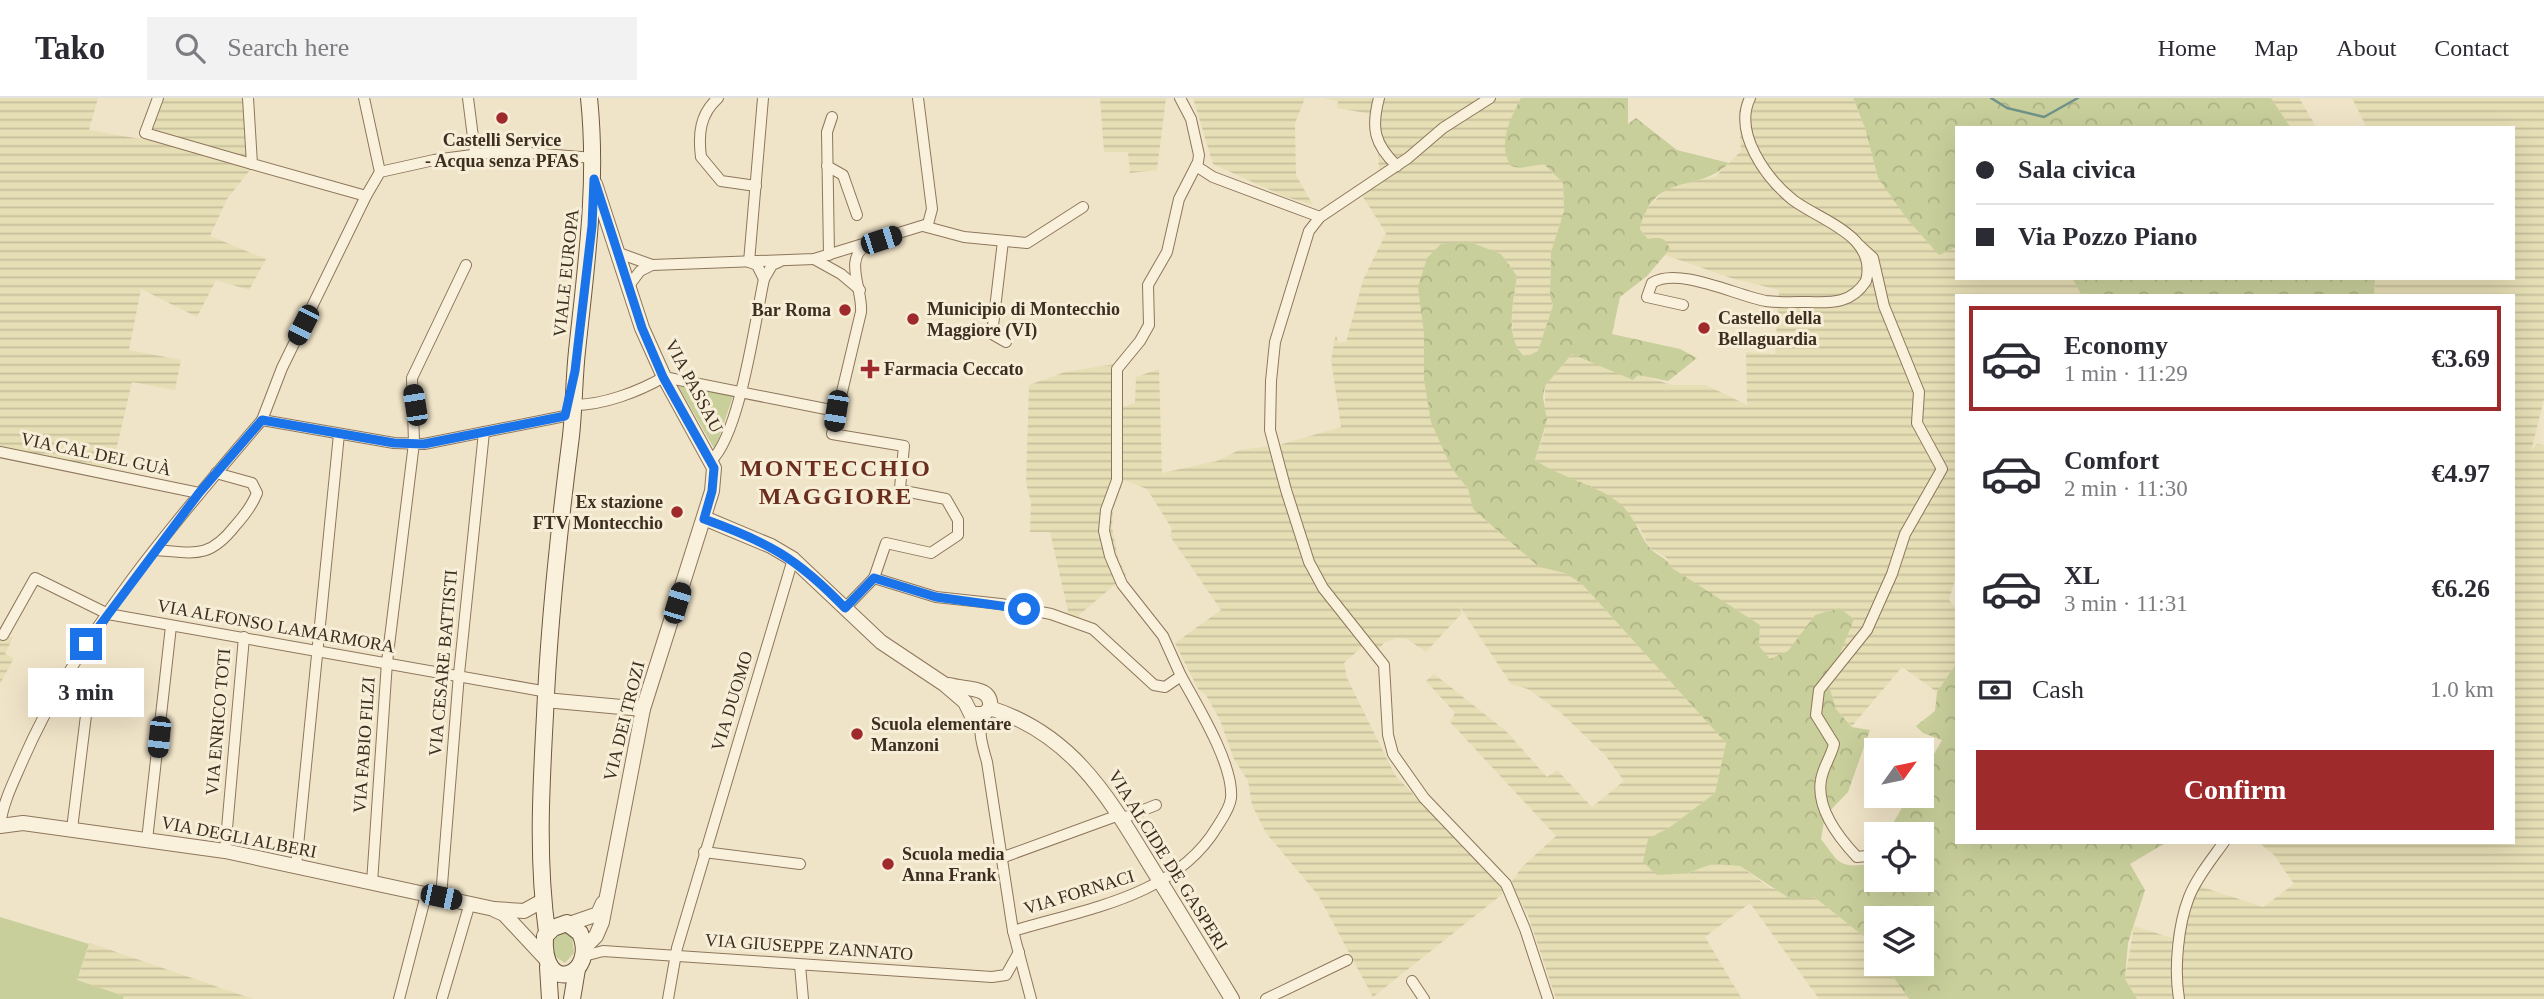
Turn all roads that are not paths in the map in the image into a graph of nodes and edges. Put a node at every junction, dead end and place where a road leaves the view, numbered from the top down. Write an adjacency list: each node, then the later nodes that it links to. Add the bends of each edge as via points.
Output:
1 (158, 98): 16 (street, via 145,133)
2 (248, 98): 16 (street)
3 (364, 98): 20 (street)
4 (468, 98): 14 (street)
5 (589, 98): 15 (main road, VIALE EUROPA)
6 (718, 98): 22 (street, via 708,106 701,124 701,158 721,181)
7 (763, 98): 22 (street)
8 (918, 98): 27 (street, via 932,209 931,221)
9 (1180, 98): 18 (street, via 1197,142)
10 (1379, 98): 19 (street, via 1375,138)
11 (1490, 98): 19 (street, via 1443,128)
12 (1750, 98): 30 (street, via 1745,124 1755,153 1792,199 1841,228)
13 (832, 117): 17 (street)
14 (475, 153): 15 (street); 20 (street)
15 (594, 158): 21 (main road, VIALE EUROPA)
16 (252, 164): 23 (street)
17 (827, 166): 25 (street, via 843,175); 32 (street)
18 (1196, 166): 26 (street, via 1213,177); 67 (street, VIA FORNACI, via 1179,199 1167,252 1148,285 1149,325 1117,369 1117,480 1104,518 1110,556 1119,577 1163,636)
19 (1397, 166): 26 (street)
20 (380, 172): 23 (street)
21 (594, 179): 31 (street, VIA PASSAU); 45 (main road, VIALE EUROPA)
22 (756, 186): 34 (street)
23 (366, 196): 47 (street, via 282,368)
24 (1083, 207): 28 (street, via 1027,243)
25 (857, 215)
26 (1320, 217): 117 (street, via 1302,249 1275,342 1270,430 1276,455 1310,562 1323,588 1384,665 1393,754 1424,798 1506,884)
27 (923, 226): 28 (street); 29 (street)
28 (1003, 241): 42 (street, via 992,334)
29 (867, 245): 32 (street); 40 (street, via 854,260)
30 (1860, 246): 41 (street, via 1867,264 1866,281 1855,295 1841,302 1767,301 1681,279 1661,278 1652,283 1647,297); 83 (street, via 1873,258 1884,306 1919,392 1918,428 1942,468 1908,527 1867,630 1823,683 1816,701 1817,718 1834,744 1820,782 1827,813 1857,857)
31 (616, 251): 37 (street); 39 (street, VIA PASSAU)
32 (829, 255): 33 (street)
33 (814, 259): 35 (street); 40 (street)
34 (749, 262): 35 (street); 37 (street); 38 (street, via 757,265)
35 (779, 262): 38 (street)
36 (466, 265): 50 (street, VIA FABIO FILZI, via 412,378)
37 (652, 265): 39 (street, via 640,271)
38 (764, 279): 44 (street)
39 (628, 287): 43 (street, VIA PASSAU)
40 (860, 290): 46 (street, via 861,312)
41 (1683, 305)
42 (1006, 342)
43 (663, 377): 44 (street); 45 (street); 52 (street, VIA PASSAU)
44 (740, 392): 46 (street); 52 (street, via 721,452)
45 (569, 411): 48 (street); 71 (main road, VIALE EUROPA)
46 (836, 411): 58 (street, via 832,434 904,446 900,488 946,499 958,520 958,535 931,553 884,544)
47 (262, 420): 49 (street); 53 (street)
48 (484, 432): 50 (street); 66 (street, VIA CESARE BATTISTI)
49 (339, 434): 50 (street); 64 (street)
50 (414, 443): 65 (street, VIA FABIO FILZI)
51 (0, 452): 54 (street, VIA CAL DEL GUÀ)
52 (711, 461): 55 (street, VIA PASSAU, via 712,491)
53 (216, 473): 54 (street); 56 (street, via 252,483 257,493 244,515 213,550 197,554)
54 (199, 493): 56 (street)
55 (704, 519): 57 (street); 73 (street, VIA DEI TROZI)
56 (156, 550): 60 (street)
57 (793, 559): 59 (street); 82 (street, VIA DUOMO)
58 (874, 578): 59 (street); 67 (street, via 936,597 1051,614 1093,629 1154,685 1165,687)
59 (845, 608): 69 (street, via 881,642)
60 (108, 614): 61 (street, VIA ALFONSO LAMARMORA); 62 (street, VIA ALFONSO LAMARMORA, via 34,578); 68 (street)
61 (171, 626): 63 (street, VIA ALFONSO LAMARMORA); 79 (street)
62 (3, 635)
63 (244, 637): 64 (street, VIA ALFONSO LAMARMORA); 81 (street, VIA ENRICO TOTI)
64 (319, 654): 65 (street, VIA ALFONSO LAMARMORA); 86 (street)
65 (387, 662): 66 (street, VIA ALFONSO LAMARMORA); 88 (street, VIA FABIO FILZI)
66 (459, 674): 71 (street, VIA ALFONSO LAMARMORA); 92 (street, VIA CESARE BATTISTI)
67 (1181, 676): 87 (street, VIA FORNACI, via 1212,731 1231,799 1200,852)
68 (60, 684): 77 (street, via 13,784); 78 (street, via 89,691)
69 (944, 684): 70 (street); 72 (street)
70 (975, 690): 72 (street); 74 (street, via 989,696)
71 (544, 695): 73 (street); 90 (main road, VIALE EUROPA, via 539,827)
72 (965, 702): 74 (street, via 971,714)
73 (643, 709): 91 (street, VIA DEI TROZI)
74 (987, 711): 76 (street, VIA ALCIDE DE GASPERI, via 1044,734 1065,749 1104,790); 84 (street, via 980,737)
75 (1156, 805): 76 (street)
76 (1120, 817): 84 (street); 87 (street, VIA ALCIDE DE GASPERI)
77 (0, 825): 78 (street, VIA DEGLI ALBERI)
78 (72, 829): 79 (street, VIA DEGLI ALBERI)
79 (147, 839): 81 (street, VIA DEGLI ALBERI)
80 (2223, 844): 118 (street, via 2186,908)
81 (225, 851): 86 (street, VIA DEGLI ALBERI)
82 (705, 852): 85 (street); 100 (street, VIA DUOMO)
83 (1864, 856)
84 (1002, 858): 96 (street)
85 (800, 864)
86 (296, 866): 88 (street, VIA DEGLI ALBERI)
87 (1160, 882): 96 (street, VIA FORNACI); 114 (street, VIA ALCIDE DE GASPERI)
88 (372, 883): 89 (street, VIA DEGLI ALBERI)
89 (426, 895): 92 (street, VIA DEGLI ALBERI); 109 (street)
90 (543, 895): 94 (street, VIA DEGLI ALBERI, via 524,911); 95 (main road); 98 (main road, VIALE EUROPA)
91 (606, 895): 95 (street, via 598,914); 101 (street, VIA DEI TROZI, via 602,922)
92 (441, 897): 93 (street, VIA DEGLI ALBERI)
93 (470, 903): 94 (street, VIA DEGLI ALBERI); 108 (street)
94 (494, 909): 97 (street, VIA DEGLI ALBERI)
95 (568, 924): 98 (main road); 101 (main road, via 580,933)
96 (1013, 931): 99 (street)
97 (520, 934): 98 (street, via 533,939); 103 (street, VIA DEGLI ALBERI)
98 (546, 934): 103 (main road, VIALE EUROPA)
99 (1019, 953): 105 (street); 107 (street)
100 (675, 955): 101 (street, VIA GIUSEPPE ZANNATO, via 603,951); 104 (street, VIA GIUSEPPE ZANNATO); 112 (street, VIA DUOMO)
101 (582, 958): 103 (main road, via 563,973 555,972); 111 (main road)
102 (1347, 960): 115 (street)
103 (547, 962): 110 (main road, VIALE EUROPA)
104 (800, 965): 105 (street, VIA GIUSEPPE ZANNATO); 113 (street)
105 (1006, 975): 107 (street, via 1020,980)
106 (1412, 981): 116 (street)
107 (1031, 997)
108 (442, 998)
109 (399, 999)
110 (550, 999)
111 (572, 999)
112 (668, 999)
113 (803, 999)
114 (1233, 999)
115 (1265, 999)
116 (1424, 999)
117 (1548, 999)
118 (2179, 999)

